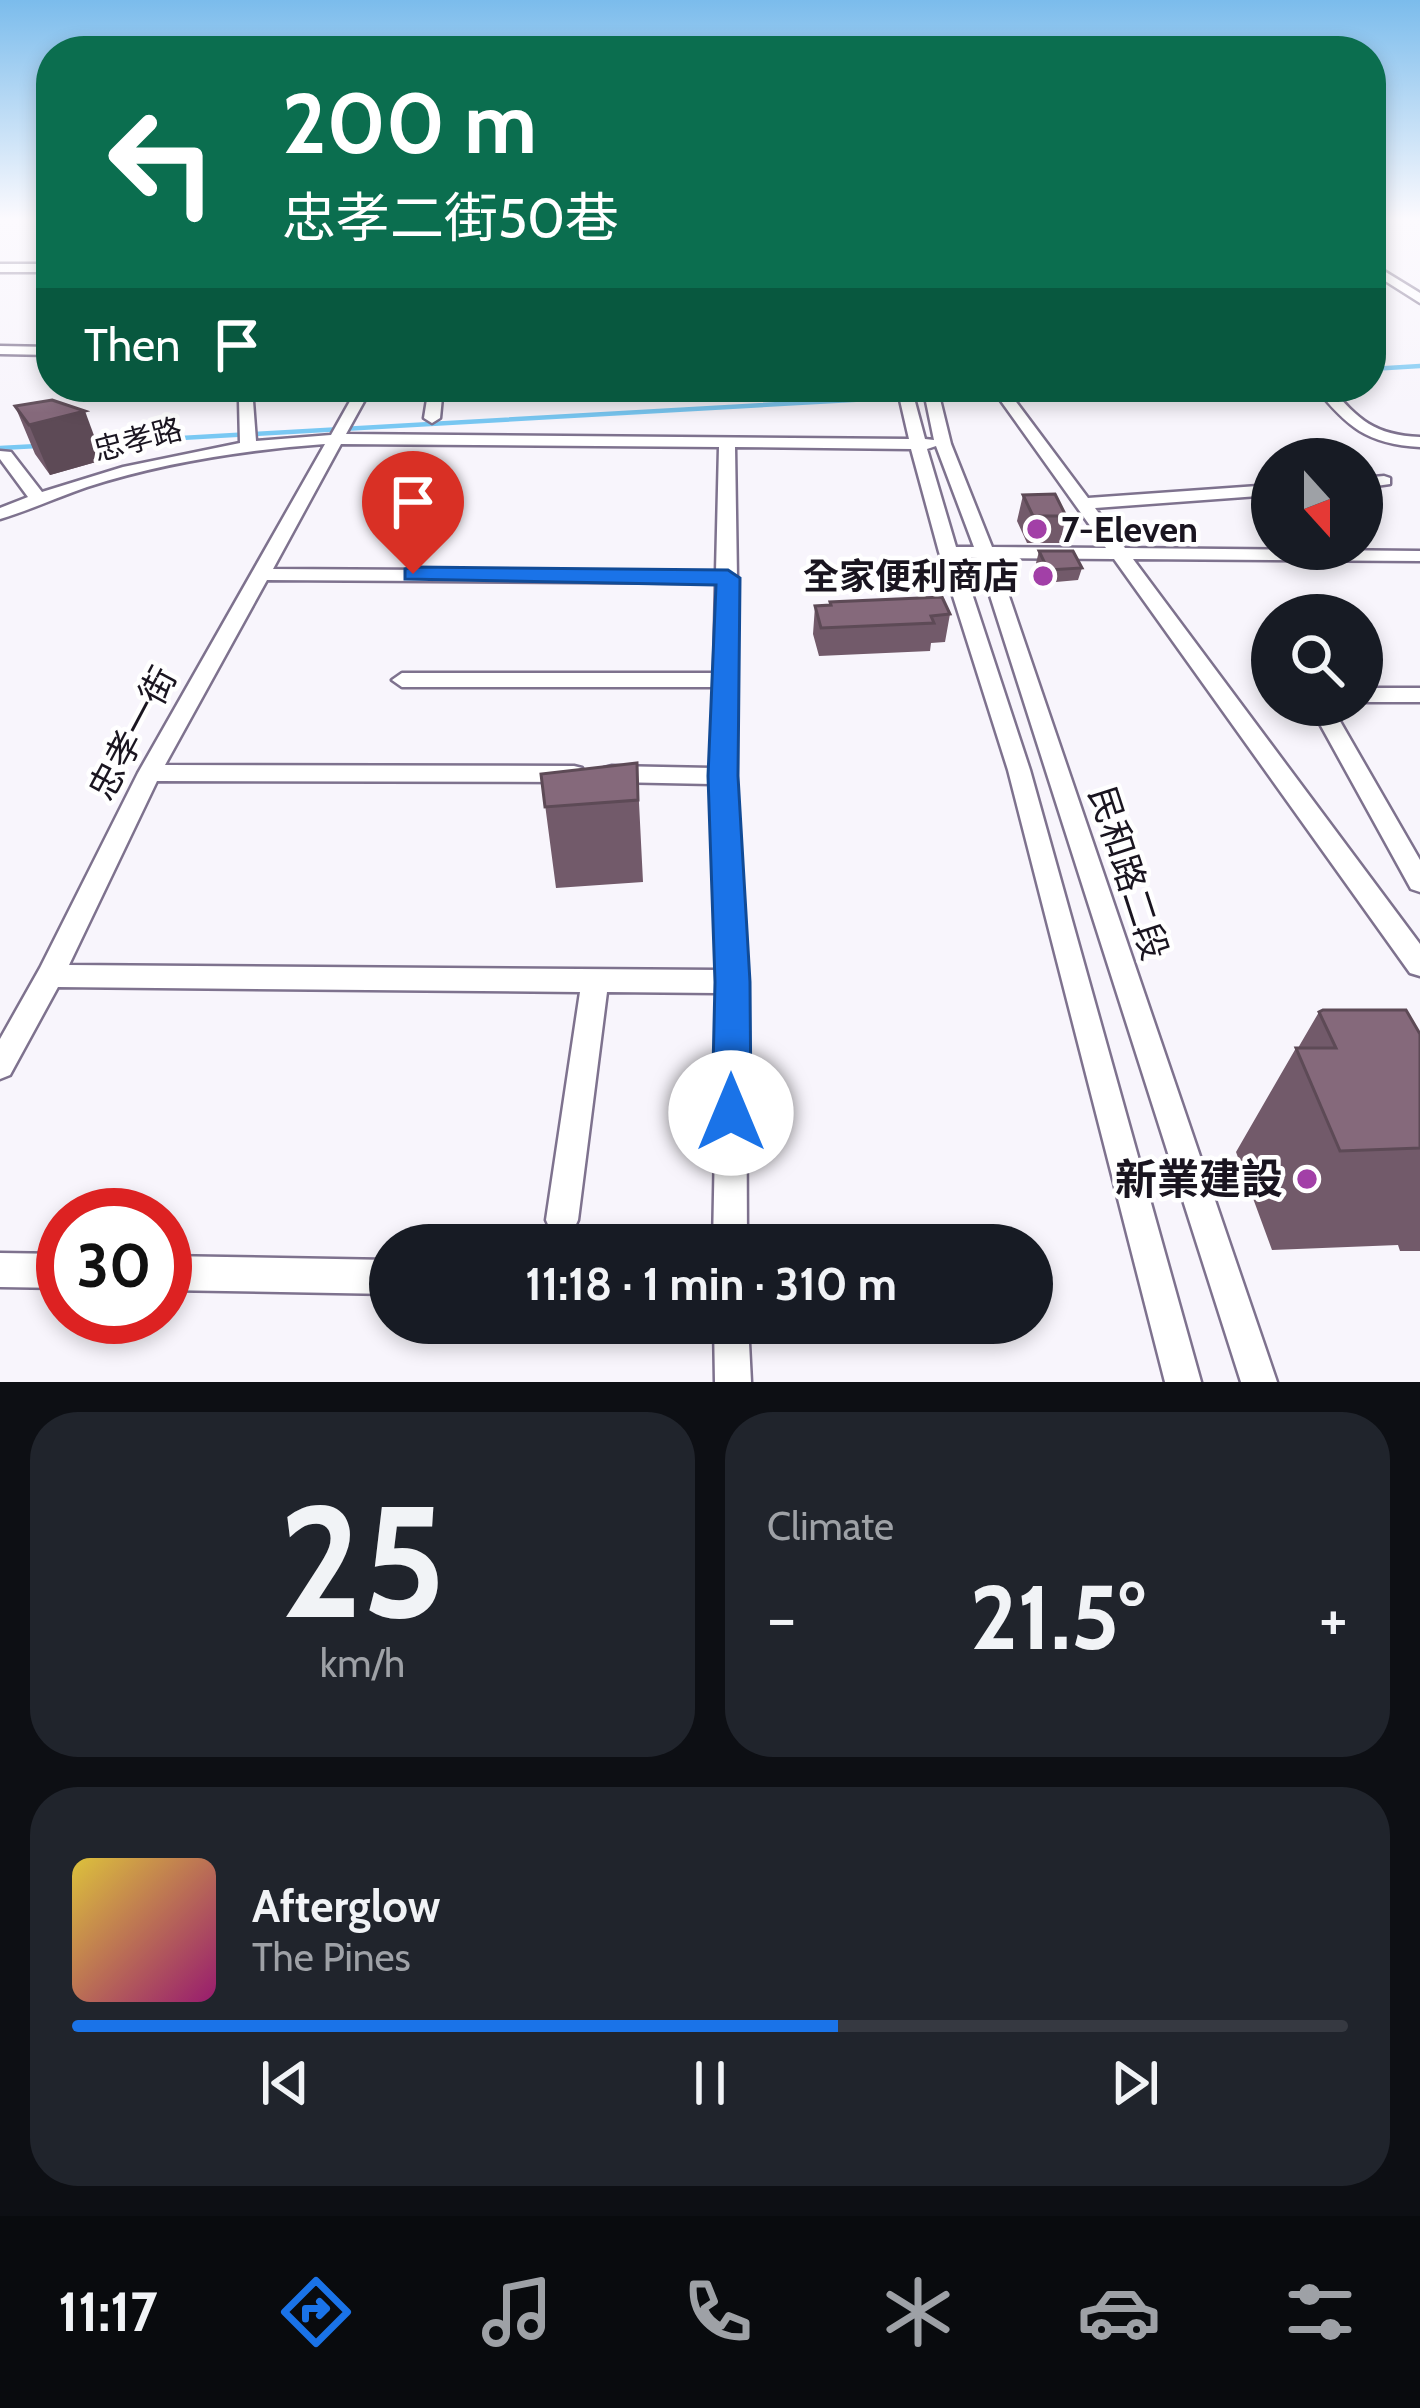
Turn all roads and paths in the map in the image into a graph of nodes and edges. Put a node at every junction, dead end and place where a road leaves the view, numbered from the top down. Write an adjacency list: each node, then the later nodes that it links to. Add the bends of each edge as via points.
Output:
1 (0, 350): 2 (street)
2 (36, 350)
3 (246, 402): 14 (street)
4 (357, 402): 11 (street, 忠孝一街)
5 (434, 402): 10 (street)
6 (907, 402): 15 (street, 民和路二段)
7 (933, 402): 16 (street, 民和路二段)
8 (1009, 402): 20 (street)
9 (1335, 402): 13 (street, via 1374,438)
10 (431, 418)
11 (338, 439): 12 (street, 忠孝路); 14 (street, 忠孝路); 26 (street, 忠孝一街)
12 (727, 442): 15 (street, 忠孝路); 27 (street)
13 (1420, 442)
14 (248, 443): 19 (street, 忠孝路)
15 (917, 444): 16 (street, 忠孝路); 23 (street, 民和路二段)
16 (943, 444): 24 (street, 民和路二段)
17 (5, 455): 19 (street)
18 (1251, 492): 20 (street)
19 (38, 498): 21 (street, 忠孝路)
20 (1080, 504): 22 (street)
21 (0, 514)
22 (1116, 551): 24 (street); 25 (street); 36 (street)
23 (948, 552): 24 (street); 49 (street, 民和路二段, via 1019,770)
24 (985, 552): 50 (street, 民和路二段)
25 (1420, 556)
26 (261, 574): 27 (street); 33 (street, 忠孝一街)
27 (728, 578): 29 (street)
28 (402, 680): 29 (street)
29 (727, 680): 34 (street)
30 (1383, 694): 31 (street)
31 (1420, 694)
32 (1338, 726): 35 (street)
33 (149, 773): 34 (street); 37 (street, 忠孝一街)
34 (723, 776): 38 (street)
35 (1420, 882)
36 (1420, 964)
37 (50, 976): 39 (street); 40 (street, 忠孝一街)
38 (733, 982): 39 (street); 42 (street)
39 (595, 983): 41 (street)
40 (0, 1066)
41 (562, 1220)
42 (730, 1224)
43 (0, 1270): 44 (street)
44 (36, 1271)
45 (192, 1274): 46 (street)
46 (369, 1277)
47 (732, 1344): 48 (street)
48 (733, 1382)
49 (1183, 1382)
50 (1259, 1382)

